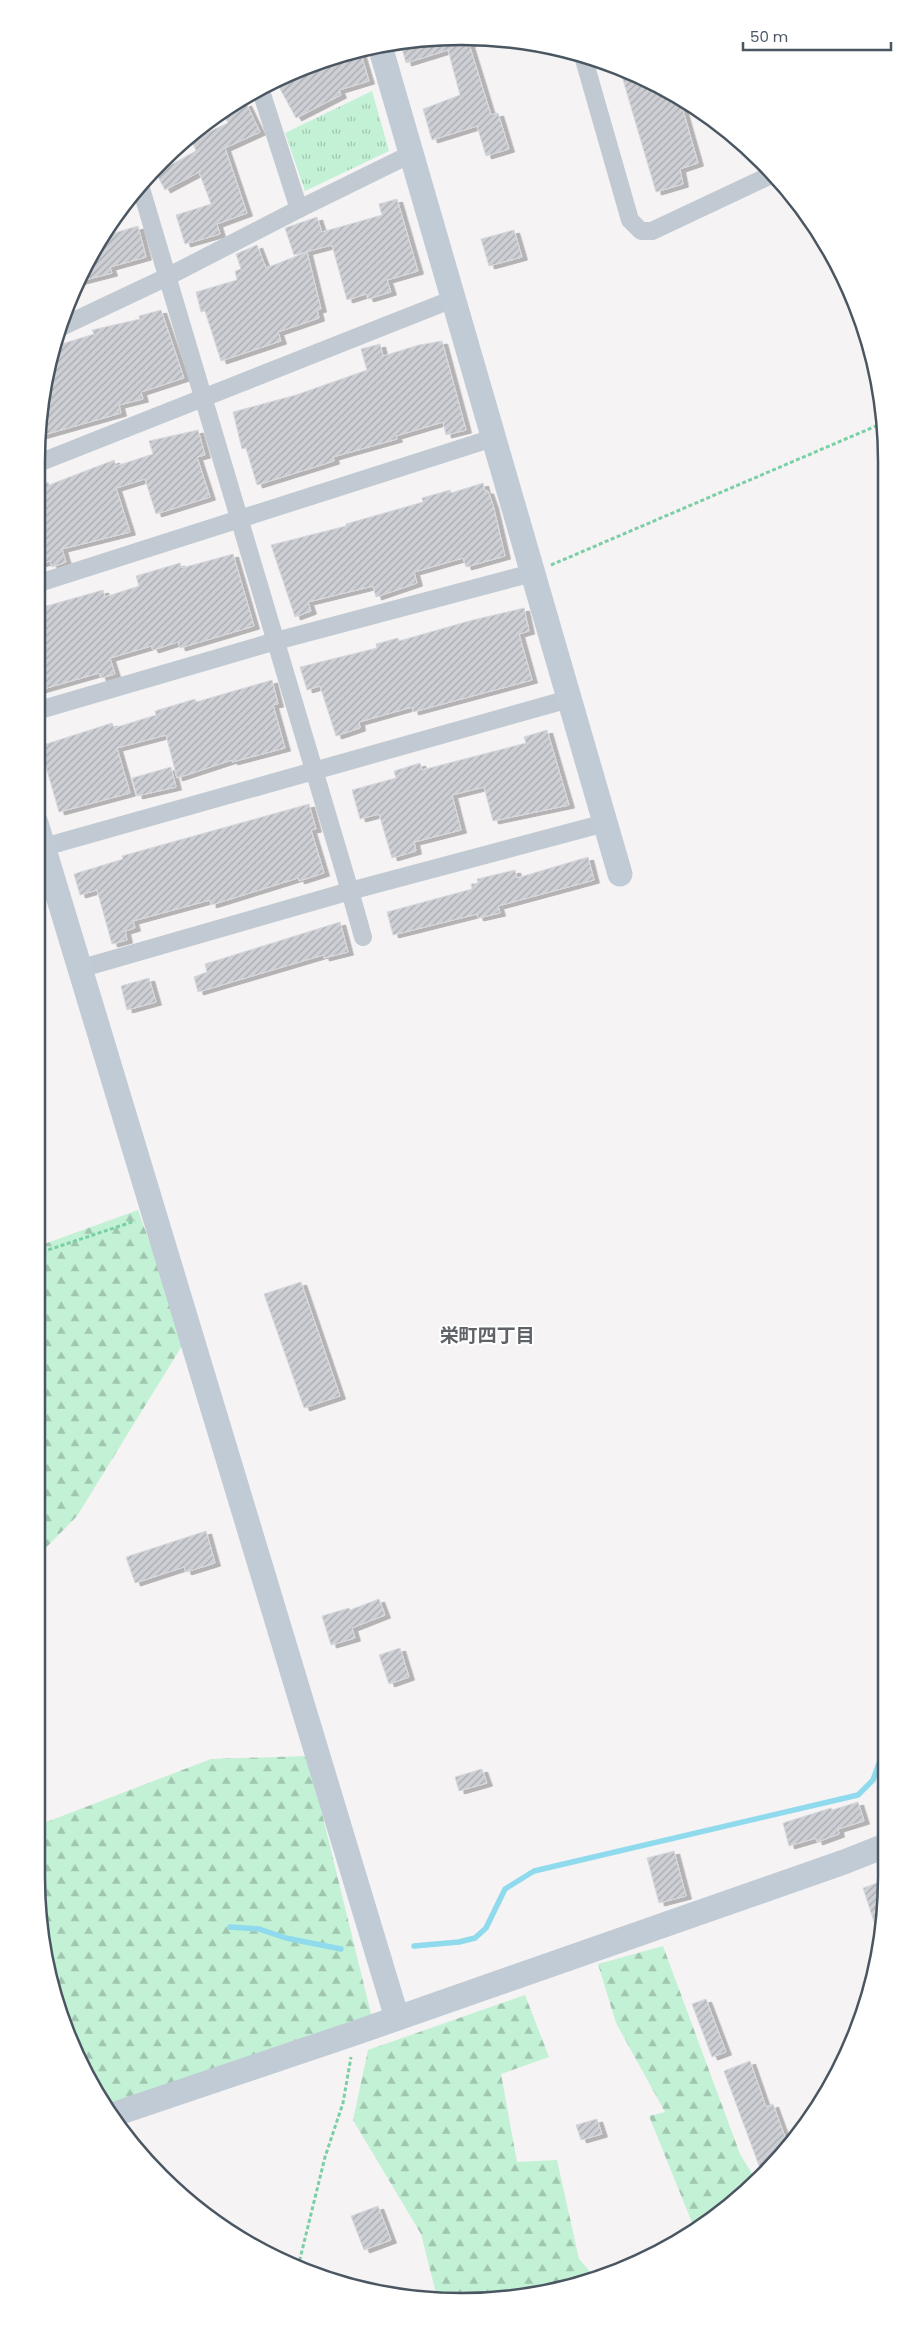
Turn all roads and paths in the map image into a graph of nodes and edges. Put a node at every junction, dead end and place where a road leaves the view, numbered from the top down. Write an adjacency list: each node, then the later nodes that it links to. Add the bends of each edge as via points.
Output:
1 (382, 53): 4 (street)
2 (585, 64): 5 (street, via 630,220 640,231 652,231)
3 (263, 96): 7 (street)
4 (411, 154): 7 (street); 9 (street)
5 (766, 177)
6 (143, 194): 8 (street)
7 (299, 209): 8 (street)
8 (167, 277): 10 (street); 11 (street)
9 (453, 299): 11 (street); 13 (street)
10 (69, 323)
11 (204, 397): 14 (street); 15 (street)
12 (876, 426): 16 (path)
13 (493, 438): 15 (street); 16 (street)
14 (45, 460)
15 (239, 518): 17 (street); 18 (street)
16 (532, 573): 18 (street); 19 (street)
17 (45, 581)
18 (276, 641): 20 (street); 21 (street)
19 (569, 699): 21 (street); 22 (street)
20 (45, 709)
21 (314, 769): 23 (street); 26 (street)
22 (605, 823): 25 (street); 26 (street)
23 (45, 847)
24 (45, 850): 28 (street)
25 (620, 874)
26 (350, 891): 27 (street); 28 (street)
27 (364, 937)
28 (79, 969): 29 (street)
29 (154, 1215): 30 (path); 32 (street)
30 (45, 1251)
31 (878, 1849): 32 (street)
32 (397, 2018): 33 (street)
33 (356, 2033): 34 (street); 35 (path, via 343,2103 325,2158)
34 (119, 2113)
35 (300, 2260)

